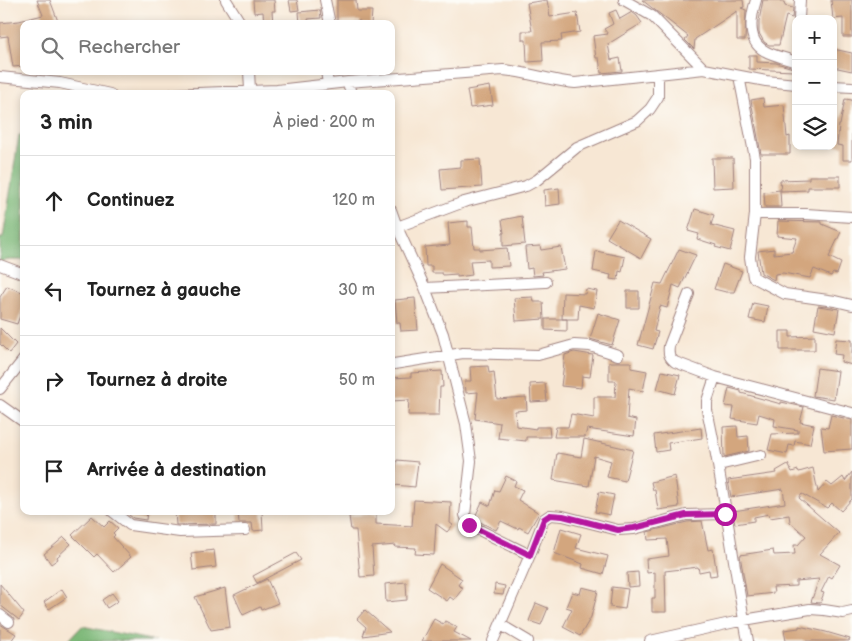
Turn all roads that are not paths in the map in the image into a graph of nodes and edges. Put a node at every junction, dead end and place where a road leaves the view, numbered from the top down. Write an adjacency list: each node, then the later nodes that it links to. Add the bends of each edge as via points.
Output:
1 (226, 0): 7 (street)
2 (325, 0): 8 (street)
3 (624, 0): 10 (street, via 652,16)
4 (756, 0): 9 (street, via 751,27 757,45 764,51)
5 (800, 0): 6 (street)
6 (799, 15)
7 (239, 20)
8 (329, 20)
9 (792, 61)
10 (704, 69): 13 (street); 14 (street)
11 (249, 75): 22 (street)
12 (327, 75): 18 (street)
13 (658, 75): 17 (street, via 575,83 503,70); 27 (street, via 658,97 636,121 577,147 526,186 464,202)
14 (739, 76): 19 (street); 24 (street, via 756,158)
15 (0, 77): 21 (street)
16 (837, 80): 20 (street)
17 (348, 82): 18 (street); 23 (street)
18 (328, 84): 22 (street)
19 (792, 84)
20 (849, 87)
21 (92, 90)
22 (250, 90)
23 (350, 90)
24 (755, 214): 25 (street); 33 (street, via 750,257 753,277 785,294)
25 (852, 217)
26 (395, 224): 27 (street)
27 (396, 227): 31 (street)
28 (0, 265): 29 (street)
29 (20, 272)
30 (546, 282): 31 (street)
31 (424, 288): 34 (street)
32 (689, 294): 38 (street, via 668,352 675,362)
33 (852, 305)
34 (448, 355): 35 (street, via 538,355 574,345 590,346); 37 (street); 48 (street, via 470,452 466,520 469,525)
35 (618, 355)
36 (20, 364): 39 (street)
37 (395, 364)
38 (716, 377): 41 (street); 44 (street, via 707,410)
39 (0, 389)
40 (0, 405): 42 (street)
41 (852, 414)
42 (20, 419)
43 (761, 455): 44 (street)
44 (719, 465): 45 (street)
45 (725, 514): 48 (street, via 686,515 618,530 550,515 544,519); 51 (street)
46 (115, 515): 47 (street, via 130,525 180,532)
47 (245, 530)
48 (530, 555): 53 (street)
49 (852, 611): 51 (street, via 810,610)
50 (0, 615): 52 (street)
51 (744, 620): 54 (street); 58 (street)
52 (9, 622)
53 (501, 625): 55 (street); 56 (street)
54 (669, 639): 57 (street)
55 (493, 641)
56 (528, 641)
57 (650, 641)
58 (748, 641)

